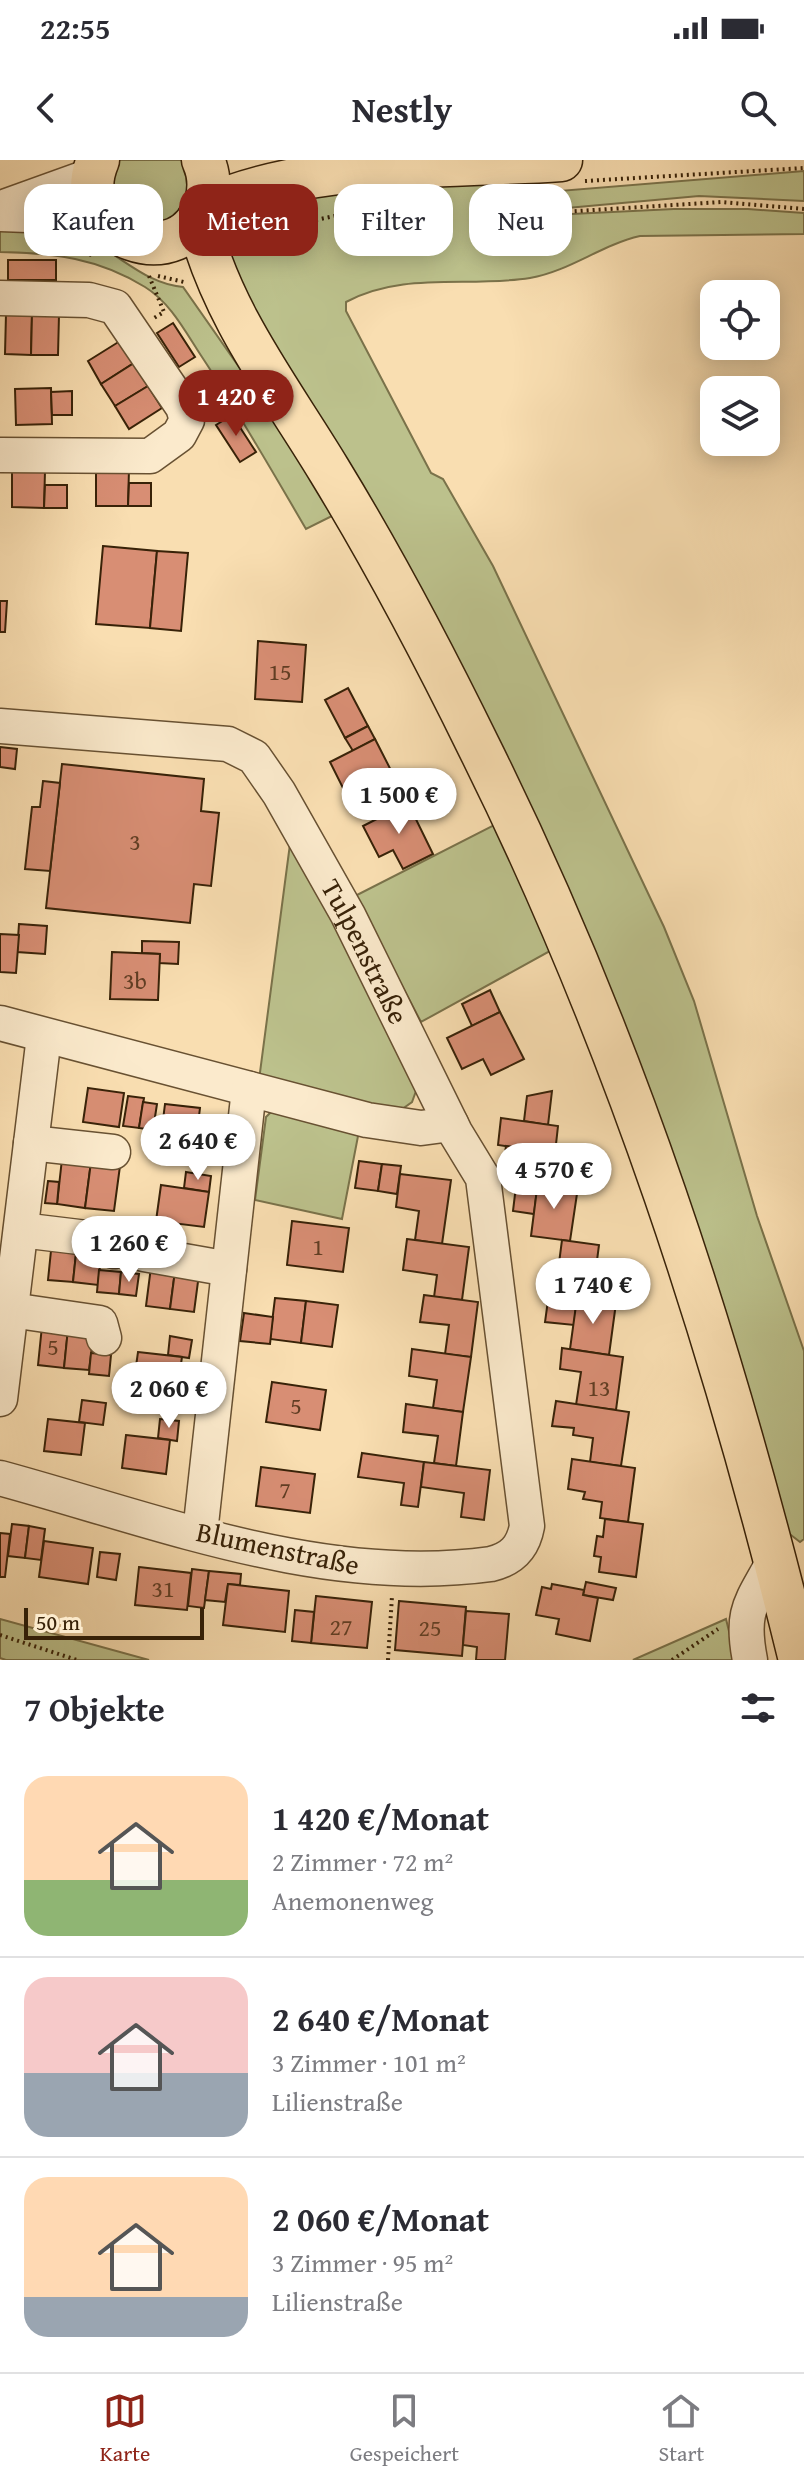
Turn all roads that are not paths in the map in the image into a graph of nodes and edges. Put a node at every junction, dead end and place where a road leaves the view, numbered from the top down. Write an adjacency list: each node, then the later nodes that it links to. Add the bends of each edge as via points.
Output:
1 (203, 160): 6 (main road)
2 (242, 160): 4 (main road)
3 (96, 168): 8 (street, via 37,198)
4 (341, 169): 5 (main road, via 510,163); 7 (main road)
5 (570, 171)
6 (208, 184)
7 (264, 184)
8 (0, 207)
9 (0, 214): 10 (street)
10 (24, 215)
11 (163, 244): 13 (main road)
12 (203, 256): 13 (main road)
13 (203, 271): 30 (main road, via 401,593 576,956 681,1236 722,1362)
14 (0, 298): 15 (street, via 103,302 115,307 186,413 186,426 150,456)
15 (0, 455)
16 (0, 726): 20 (street, Tulpenstraße, via 228,744 254,757 348,915)
17 (0, 1023): 18 (street)
18 (44, 1036): 19 (street); 21 (street)
19 (249, 1089): 20 (street, via 399,1127); 24 (street)
20 (451, 1124): 29 (street, Blumenstraße, via 483,1178 489,1205 527,1526 522,1543 504,1561 394,1569 310,1560)
21 (31, 1143): 22 (street); 23 (street)
22 (113, 1152)
23 (21, 1230): 24 (street, via 112,1241 129,1252); 25 (street)
24 (229, 1269): 29 (street)
25 (11, 1310): 26 (street, via 100,1323); 27 (street)
26 (104, 1338)
27 (0, 1399)
28 (0, 1478): 29 (street, Blumenstraße)
29 (200, 1533)
30 (775, 1559): 31 (main road); 32 (street, via 745,1615)
31 (795, 1594): 33 (main road)
32 (750, 1660)
33 (800, 1660)

